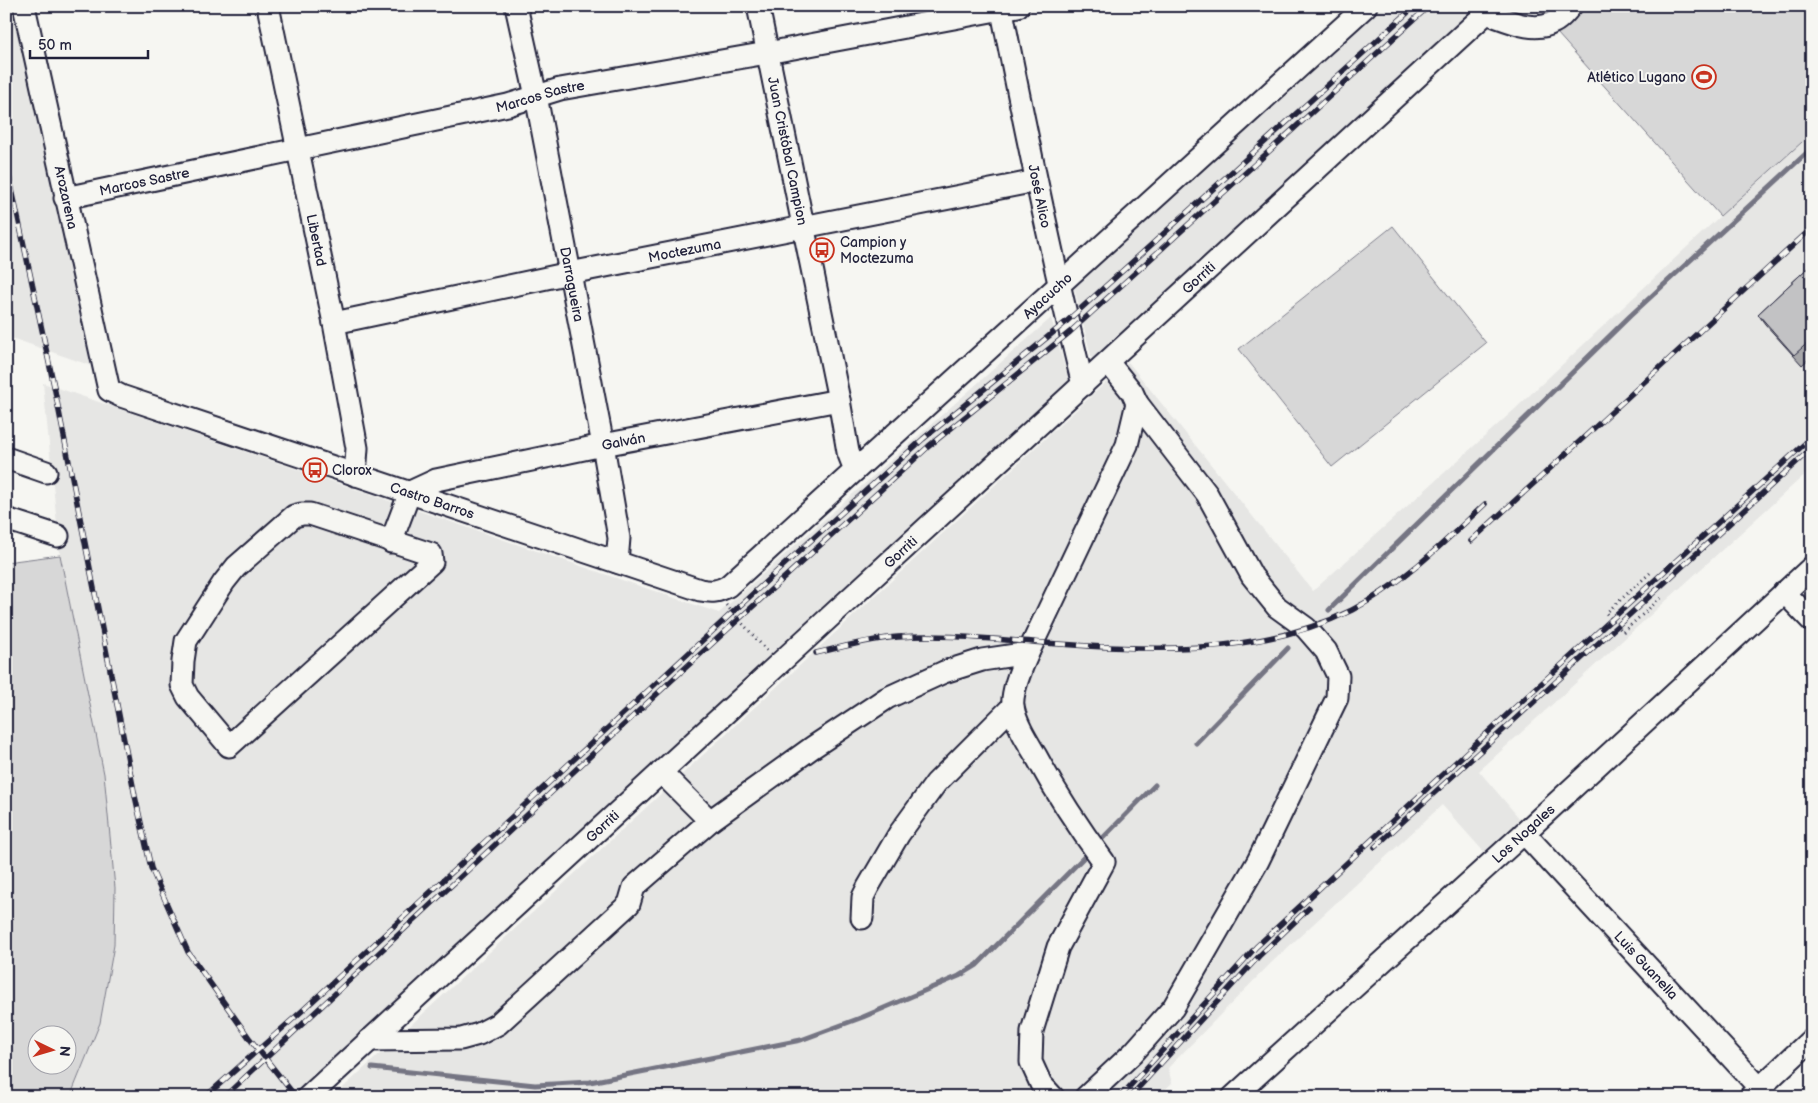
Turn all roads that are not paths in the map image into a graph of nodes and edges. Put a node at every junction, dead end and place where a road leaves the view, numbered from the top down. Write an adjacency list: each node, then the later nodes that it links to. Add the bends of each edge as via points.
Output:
1 (24, 6): 13 (street, Arozarena)
2 (268, 6): 11 (street, Libertad)
3 (516, 6): 10 (street, Darragueira)
4 (758, 6): 9 (street, Juan Cristóbal Campion)
5 (1366, 6): 16 (street, Ayacucho)
6 (1572, 6): 8 (street, via 1556,22 1541,28)
7 (1007, 7): 9 (street, Marcos Sastre); 12 (street, José Alico)
8 (1490, 10): 18 (street, Gorriti)
9 (767, 53): 10 (street, Marcos Sastre); 14 (street, Juan Cristóbal Campion)
10 (536, 96): 11 (street, Marcos Sastre, via 508,105); 15 (street, Darragueira)
11 (298, 150): 13 (street, Marcos Sastre); 17 (street, Libertad)
12 (1036, 181): 14 (street, Moctezuma); 16 (street, José Alico)
13 (65, 198): 20 (street, Arozarena)
14 (803, 227): 15 (street, Moctezuma); 21 (street, Juan Cristóbal Campion)
15 (570, 273): 17 (street, Moctezuma); 23 (street, Darragueira)
16 (1059, 285): 19 (street, José Alico); 25 (street, Ayacucho)
17 (334, 323): 27 (street, Libertad, via 357,448)
18 (1108, 362): 19 (street, Gorriti); 22 (street)
19 (1083, 386): 39 (street, Gorriti)
20 (109, 390): 27 (street, Castro Barros)
21 (839, 400): 23 (street, Galván); 25 (street, Juan Cristóbal Campion, via 848,452)
22 (1137, 403): 37 (street, via 1127,445); 48 (street, via 1207,494 1252,576 1277,607 1306,628 1326,651 1338,676 1337,698 1258,862 1173,1008 1133,1053)
23 (603, 445): 28 (street, Galván, via 436,480); 32 (street, Darragueira, via 619,538)
24 (6, 458): 26 (street)
25 (855, 470): 34 (street, Ayacucho)
26 (46, 472)
27 (355, 475): 28 (street, Castro Barros)
28 (410, 492): 31 (street); 32 (street, Castro Barros)
29 (6, 519): 30 (street)
30 (58, 536)
31 (391, 542): 31 (street, via 431,554 432,562 229,746 188,697 182,685 186,641 224,582 279,529 294,516 302,514)
32 (617, 562): 34 (street, Castro Barros, via 700,590)
33 (1812, 567): 35 (street, Los Nogales)
34 (721, 589)
35 (1784, 592): 36 (street); 41 (street, Los Nogales)
36 (1812, 621)
37 (1028, 653): 38 (street); 40 (street, via 959,667 887,698 813,746)
38 (1013, 706): 42 (street, via 936,783 899,834 863,897); 47 (street, via 1023,734 1067,810 1104,862 1058,947 1032,1031 1031,1062 1041,1084)
39 (661, 772): 40 (street); 44 (street, Gorriti)
40 (710, 821): 44 (street, via 634,887 630,904 498,1024 461,1039)
41 (1524, 833): 45 (street, Luis Guanella); 49 (street, Los Nogales)
42 (862, 918)
43 (1812, 1039): 45 (street)
44 (369, 1040): 46 (street, Gorriti)
45 (1759, 1094)
46 (308, 1097)
47 (1053, 1097)
48 (1086, 1097)
49 (1233, 1097)

